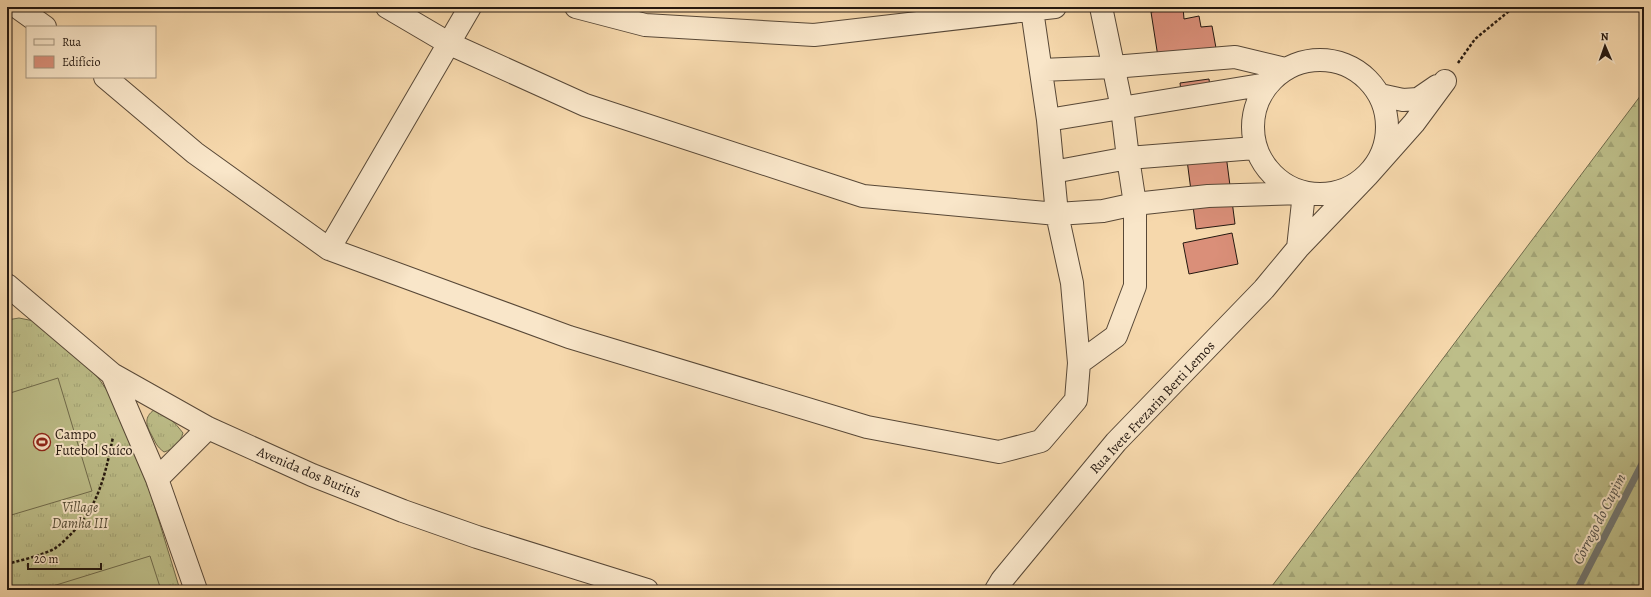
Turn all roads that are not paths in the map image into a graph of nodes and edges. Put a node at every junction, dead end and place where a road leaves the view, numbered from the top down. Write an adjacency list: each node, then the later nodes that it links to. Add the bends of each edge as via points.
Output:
1 (17, 7): 8 (street)
2 (387, 7): 9 (street)
3 (470, 7): 9 (street)
4 (576, 7): 7 (street, via 645,25 814,35)
5 (1055, 7): 7 (street)
6 (1101, 7): 10 (street)
7 (1032, 10): 11 (street)
8 (44, 26)
9 (450, 44): 24 (street, via 585,105 863,196); 26 (street)
10 (1113, 67): 11 (street); 12 (street, via 1235,57); 16 (street)
11 (1041, 70): 17 (street)
12 (1285, 70): 14 (street); 15 (street, via 1305,62 1327,60 1348,66 1366,78)
13 (106, 78): 26 (street, via 195,153)
14 (1267, 84): 16 (street); 18 (street, via 1256,104 1253,118)
15 (1380, 95): 21 (street, via 1387,116 1387,138 1380,158); 21 (street, Rua Ivete Frezarin Berti Lemos, via 1403,100 1418,99 1445,81 1414,123)
16 (1122, 108): 17 (street); 19 (street)
17 (1048, 120): 20 (street)
18 (1255, 148): 19 (street); 22 (street, via 1266,168 1282,184)
19 (1128, 158): 20 (street); 23 (street)
20 (1054, 172): 24 (street)
21 (1367, 176): 22 (street, via 1348,189 1326,195); 25 (street, Rua Ivete Frezarin Berti Lemos)
22 (1304, 193): 23 (street, via 1208,196); 25 (street)
23 (1135, 204): 24 (street, via 1103,211); 28 (street, via 1135,286 1116,336)
24 (1057, 214): 28 (street, via 1072,283)
25 (1298, 248): 34 (street, Rua Ivete Frezarin Berti Lemos, via 1264,289 1116,442)
26 (329, 249): 28 (street, via 562,334 867,427 999,452 1041,441 1076,400)
27 (9, 292): 29 (street, Avenida dos Buritis)
28 (1079, 363)
29 (112, 374): 30 (street, Avenida dos Buritis); 31 (street)
30 (208, 428): 31 (street); 33 (street, Avenida dos Buritis, via 312,475 403,511)
31 (157, 479): 32 (street)
32 (196, 590)
33 (647, 590)
34 (996, 590)

